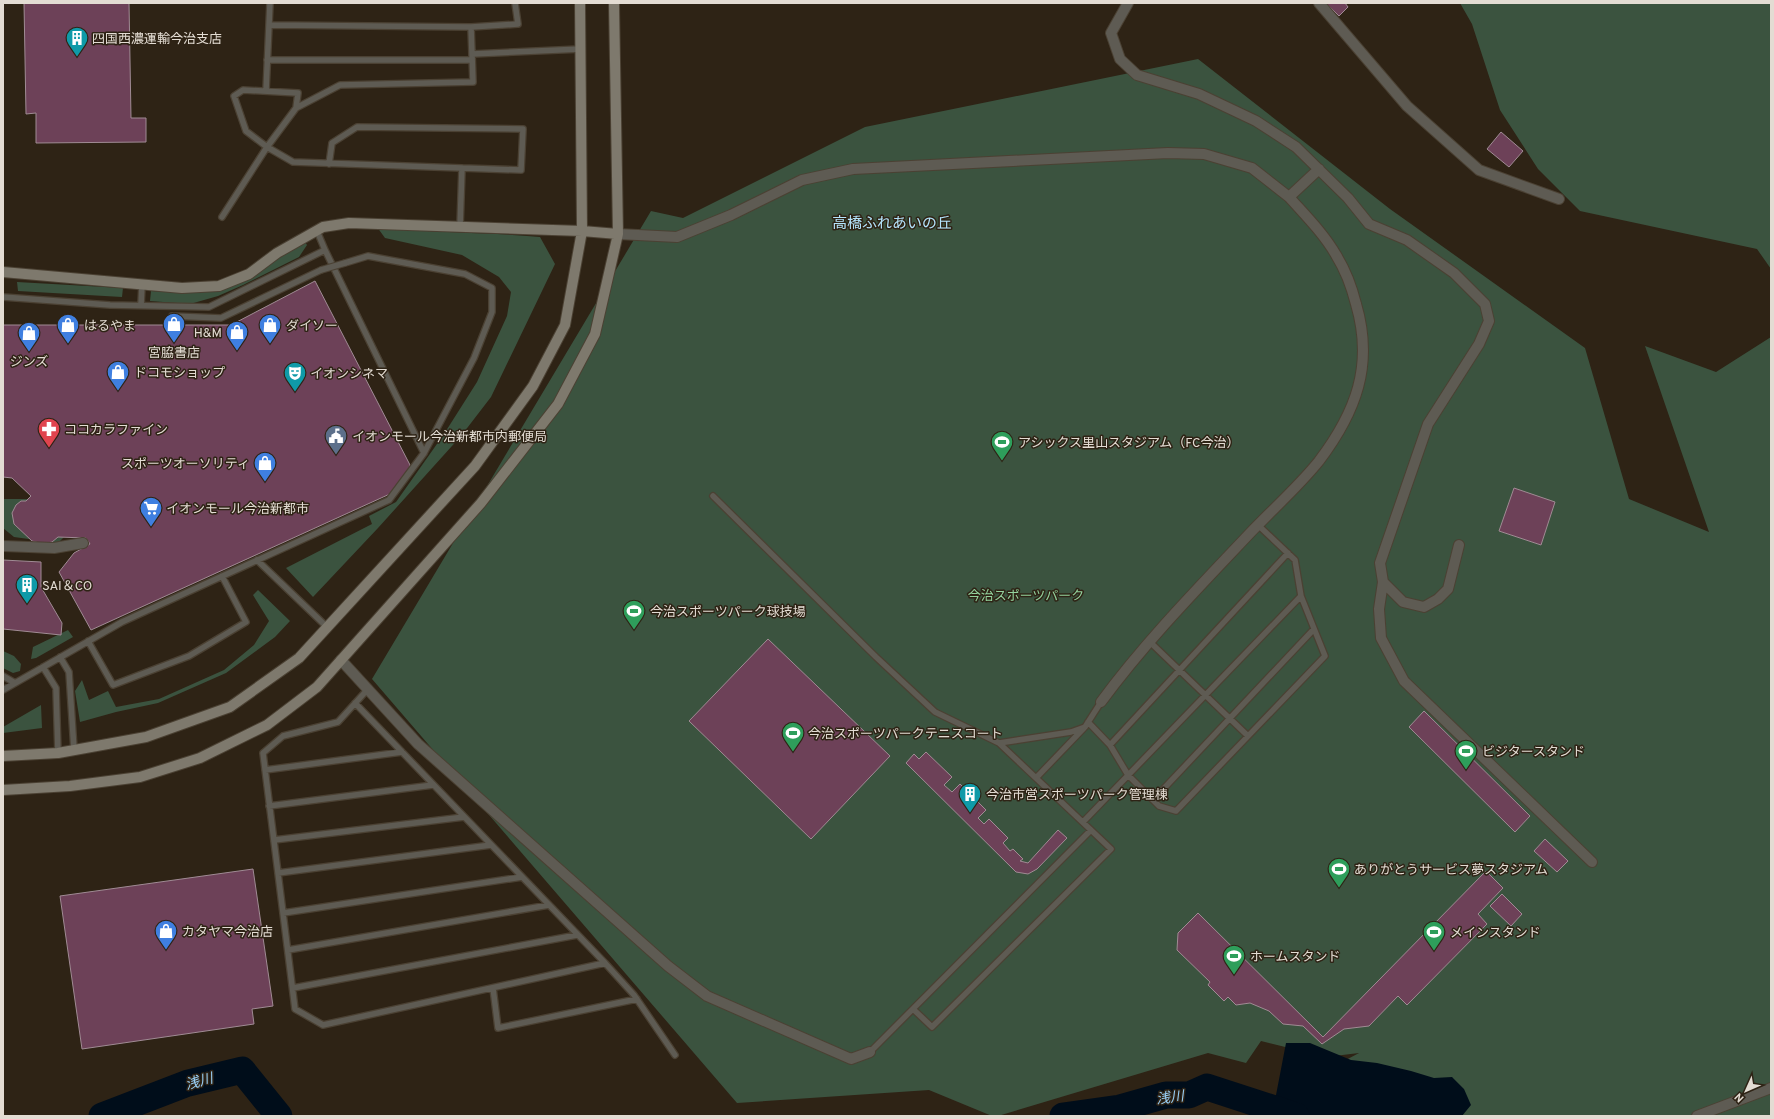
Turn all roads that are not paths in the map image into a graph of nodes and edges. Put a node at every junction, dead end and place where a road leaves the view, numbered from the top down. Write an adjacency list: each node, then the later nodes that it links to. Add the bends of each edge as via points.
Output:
1 (270, 3): 7 (lane)
2 (515, 3): 8 (lane, via 518,24)
3 (580, 3): 9 (street)
4 (614, 3): 24 (street)
5 (1128, 3): 17 (street, via 1111,33 1120,59 1137,75 1199,94 1256,121 1296,147)
6 (1319, 3): 19 (street, via 1407,106 1479,170)
7 (269, 26): 8 (lane); 11 (lane)
8 (471, 26): 10 (lane)
9 (580, 49): 10 (lane); 23 (street)
10 (472, 57): 11 (lane); 13 (lane, via 473,82 340,85)
11 (267, 60): 12 (lane)
12 (266, 91): 13 (lane, via 298,93); 14 (lane, via 243,90 234,96 246,131)
13 (296, 108): 14 (lane)
14 (267, 147): 15 (lane, via 293,162); 20 (lane)
15 (329, 164): 16 (lane); 16 (lane, via 332,143 357,127 523,129 521,170)
16 (462, 168): 21 (lane)
17 (1319, 169): 18 (street); 40 (street, via 1369,224 1407,240 1454,273 1485,304 1489,321 1479,344 1428,424 1380,563)
18 (1289, 197): 24 (street, via 1252,168 1204,154 1168,153 852,169 802,180 731,215 677,237); 33 (street, via 1322,234 1337,256 1351,286 1361,319 1364,349 1362,373 1354,400 1330,445 1304,478)
19 (1559, 199)
20 (222, 217)
21 (460, 227): 22 (street, via 349,223 323,227); 23 (street)
22 (316, 231): 25 (lane); 27 (street, via 277,253 249,274 219,286 182,288)
23 (582, 231): 24 (street); 42 (street, via 565,325 533,386 475,466)
24 (618, 234): 47 (street, via 596,334 558,404 481,503)
25 (325, 250): 29 (lane, via 209,307); 31 (lane)
26 (3, 272): 27 (street)
27 (142, 285): 29 (lane)
28 (3, 298): 29 (lane)
29 (141, 305)
30 (172, 316): 31 (lane, bridge, via 222,318 321,270 368,256 465,274 492,288 492,312 477,351)
31 (424, 454): 38 (lane, via 389,500)
32 (713, 496): 60 (lane, via 934,712)
33 (1258, 525): 37 (lane); 45 (street)
34 (83, 543): 36 (street, via 54,548)
35 (1458, 545): 40 (street, via 1448,589 1424,607 1403,602)
36 (3, 546)
37 (1288, 553): 41 (lane, via 1295,560); 49 (lane)
38 (257, 560): 39 (lane); 42 (lane)
39 (222, 576): 44 (lane, via 122,622); 44 (lane, via 246,622 189,656 113,685)
40 (1383, 582): 78 (street, via 1379,609 1381,638 1404,681)
41 (1301, 596): 43 (lane); 54 (lane)
42 (327, 627): 62 (street, via 299,658 230,707 146,737)
43 (1314, 629): 57 (lane); 59 (lane, via 1325,656)
44 (88, 641): 46 (lane)
45 (1150, 642): 49 (lane); 55 (street)
46 (60, 657): 48 (lane); 62 (lane, via 69,672)
47 (341, 660): 52 (street); 70 (street, via 317,687 267,725 200,758 140,777 70,786)
48 (44, 667): 51 (lane); 64 (lane, via 56,688)
49 (1179, 670): 54 (lane); 61 (lane)
50 (3, 676): 51 (lane)
51 (15, 683): 53 (lane)
52 (368, 689): 56 (lane); 90 (street, via 418,744 662,961 708,996 851,1059)
53 (3, 690)
54 (1205, 695): 57 (lane); 67 (lane)
55 (1101, 702): 58 (lane)
56 (355, 703): 63 (lane); 66 (lane, via 338,722 283,736 263,753)
57 (1230, 718): 59 (lane); 71 (lane)
58 (1086, 724): 60 (lane, via 1071,732); 61 (lane); 68 (lane)
59 (1248, 736): 71 (lane, via 1176,811 1159,806)
60 (999, 743): 68 (lane)
61 (1110, 745): 67 (lane)
62 (74, 750): 64 (street)
63 (402, 752): 66 (lane); 69 (lane)
64 (58, 753): 65 (street)
65 (3, 756)
66 (265, 770): 72 (lane)
67 (1128, 775): 71 (lane); 74 (lane)
68 (1036, 778): 74 (lane)
69 (433, 785): 72 (lane); 73 (lane)
70 (3, 790)
71 (1153, 800)
72 (269, 806): 76 (lane)
73 (464, 817): 76 (lane); 77 (lane)
74 (1083, 822): 75 (lane)
75 (1091, 830): 89 (lane); 89 (lane, via 1111,849 932,1028)
76 (274, 840): 79 (lane)
77 (491, 845): 79 (lane); 80 (lane)
78 (1592, 862)
79 (278, 873): 82 (lane)
80 (522, 877): 81 (lane); 82 (lane)
81 (549, 905): 83 (lane); 84 (lane)
82 (283, 913): 84 (lane)
83 (577, 935): 85 (lane); 86 (lane)
84 (288, 950): 86 (lane)
85 (605, 964): 87 (lane); 88 (lane)
86 (293, 988): 87 (lane, via 295,1009 323,1025)
87 (493, 988): 88 (lane, via 498,1028)
88 (637, 999): 91 (lane)
89 (913, 1009): 90 (lane)
90 (870, 1052)
91 (675, 1055)
92 (1771, 1088): 93 (street)
93 (1697, 1116)

